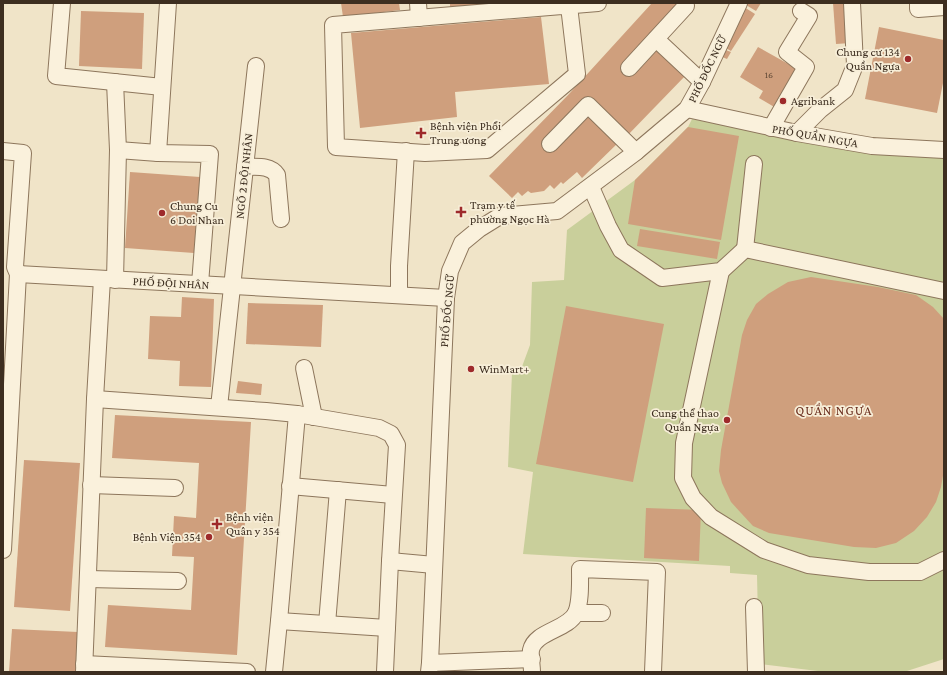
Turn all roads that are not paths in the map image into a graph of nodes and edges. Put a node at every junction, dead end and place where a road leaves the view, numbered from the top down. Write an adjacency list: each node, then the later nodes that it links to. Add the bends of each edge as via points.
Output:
1 (62, 3): 15 (street, via 56,76)
2 (168, 3): 17 (street)
3 (598, 3): 7 (street)
4 (739, 3): 16 (street, PHỐ ĐỐC NGỮ)
5 (852, 3): 20 (street, via 855,65 845,90 820,110)
6 (918, 3): 9 (street, via 918,9)
7 (569, 6): 10 (street); 25 (street, via 577,74 487,150 425,153)
8 (686, 6): 12 (street)
9 (944, 7)
10 (418, 11): 25 (street, via 333,25 336,147)
11 (801, 11): 19 (street, via 809,16 787,52 806,67)
12 (656, 39): 14 (street); 16 (street)
13 (256, 66): 29 (street, NGÕ 2 ĐỘI NHÂN)
14 (629, 68)
15 (116, 82): 17 (street); 22 (street)
16 (702, 82): 18 (street, PHỐ ĐỐC NGỮ)
17 (162, 87): 27 (street)
18 (687, 109): 19 (street, PHỐ QUẦN NGỰA); 26 (street, PHỐ ĐỐC NGỮ)
19 (771, 128): 20 (street, PHỐ QUẦN NGỰA)
20 (797, 134): 23 (street, PHỐ QUẦN NGỰA, via 872,146)
21 (550, 144): 26 (street, via 588,104)
22 (118, 150): 27 (street); 35 (street)
23 (944, 150)
24 (3, 151): 34 (street, via 23,153 15,267)
25 (406, 151): 39 (street)
26 (636, 152): 30 (street, PHỐ ĐỐC NGỮ)
27 (158, 153): 36 (street, via 210,154)
28 (754, 164): 32 (street)
29 (245, 166): 31 (street, via 268,168 277,175); 37 (street, NGÕ 2 ĐỘI NHÂN)
30 (590, 187): 33 (street, via 621,250 662,278); 40 (street, PHỐ ĐỐC NGỮ, via 557,211 500,216 480,228 462,243 450,271)
31 (281, 219)
32 (745, 249): 33 (street); 38 (street)
33 (721, 271): 52 (street, via 684,443 683,478 693,498 711,517 764,550 808,565 869,572 920,572)
34 (18, 274): 35 (street, PHỐ ĐỘI NHÂN); 51 (street)
35 (108, 279): 36 (street, PHỐ ĐỘI NHÂN); 42 (street)
36 (200, 284): 37 (street, PHỐ ĐỘI NHÂN)
37 (233, 286): 39 (street, PHỐ ĐỘI NHÂN); 43 (street, NGÕ 2 ĐỘI NHÂN)
38 (944, 291)
39 (398, 295): 40 (street, PHỐ ĐỘI NHÂN)
40 (446, 298): 54 (street, PHỐ ĐỐC NGỮ)
41 (304, 368): 45 (street)
42 (95, 399): 43 (street); 46 (street)
43 (219, 407): 44 (street)
44 (297, 414): 45 (street); 47 (street)
45 (314, 417): 50 (street, via 379,428 391,434 397,444)
46 (91, 484): 48 (street); 55 (street)
47 (290, 486): 49 (street); 60 (street)
48 (175, 488)
49 (338, 490): 50 (street); 61 (street)
50 (393, 495): 53 (street)
51 (3, 550)
52 (944, 560)
53 (390, 561): 54 (street); 62 (street)
54 (434, 565): 65 (street, PHỐ ĐỐC NGỮ)
55 (88, 580): 56 (street); 64 (street)
56 (178, 582)
57 (754, 607): 70 (street)
58 (576, 613): 59 (street); 63 (street, via 570,620 538,640 531,650); 69 (street, via 580,569 657,572)
59 (602, 613)
60 (280, 621): 61 (street); 67 (street)
61 (327, 624): 62 (street)
62 (387, 628): 68 (street)
63 (532, 666): 65 (street)
64 (84, 668): 66 (street)
65 (430, 668)
66 (247, 672)
67 (274, 672)
68 (385, 672)
69 (653, 672)
70 (756, 672)

